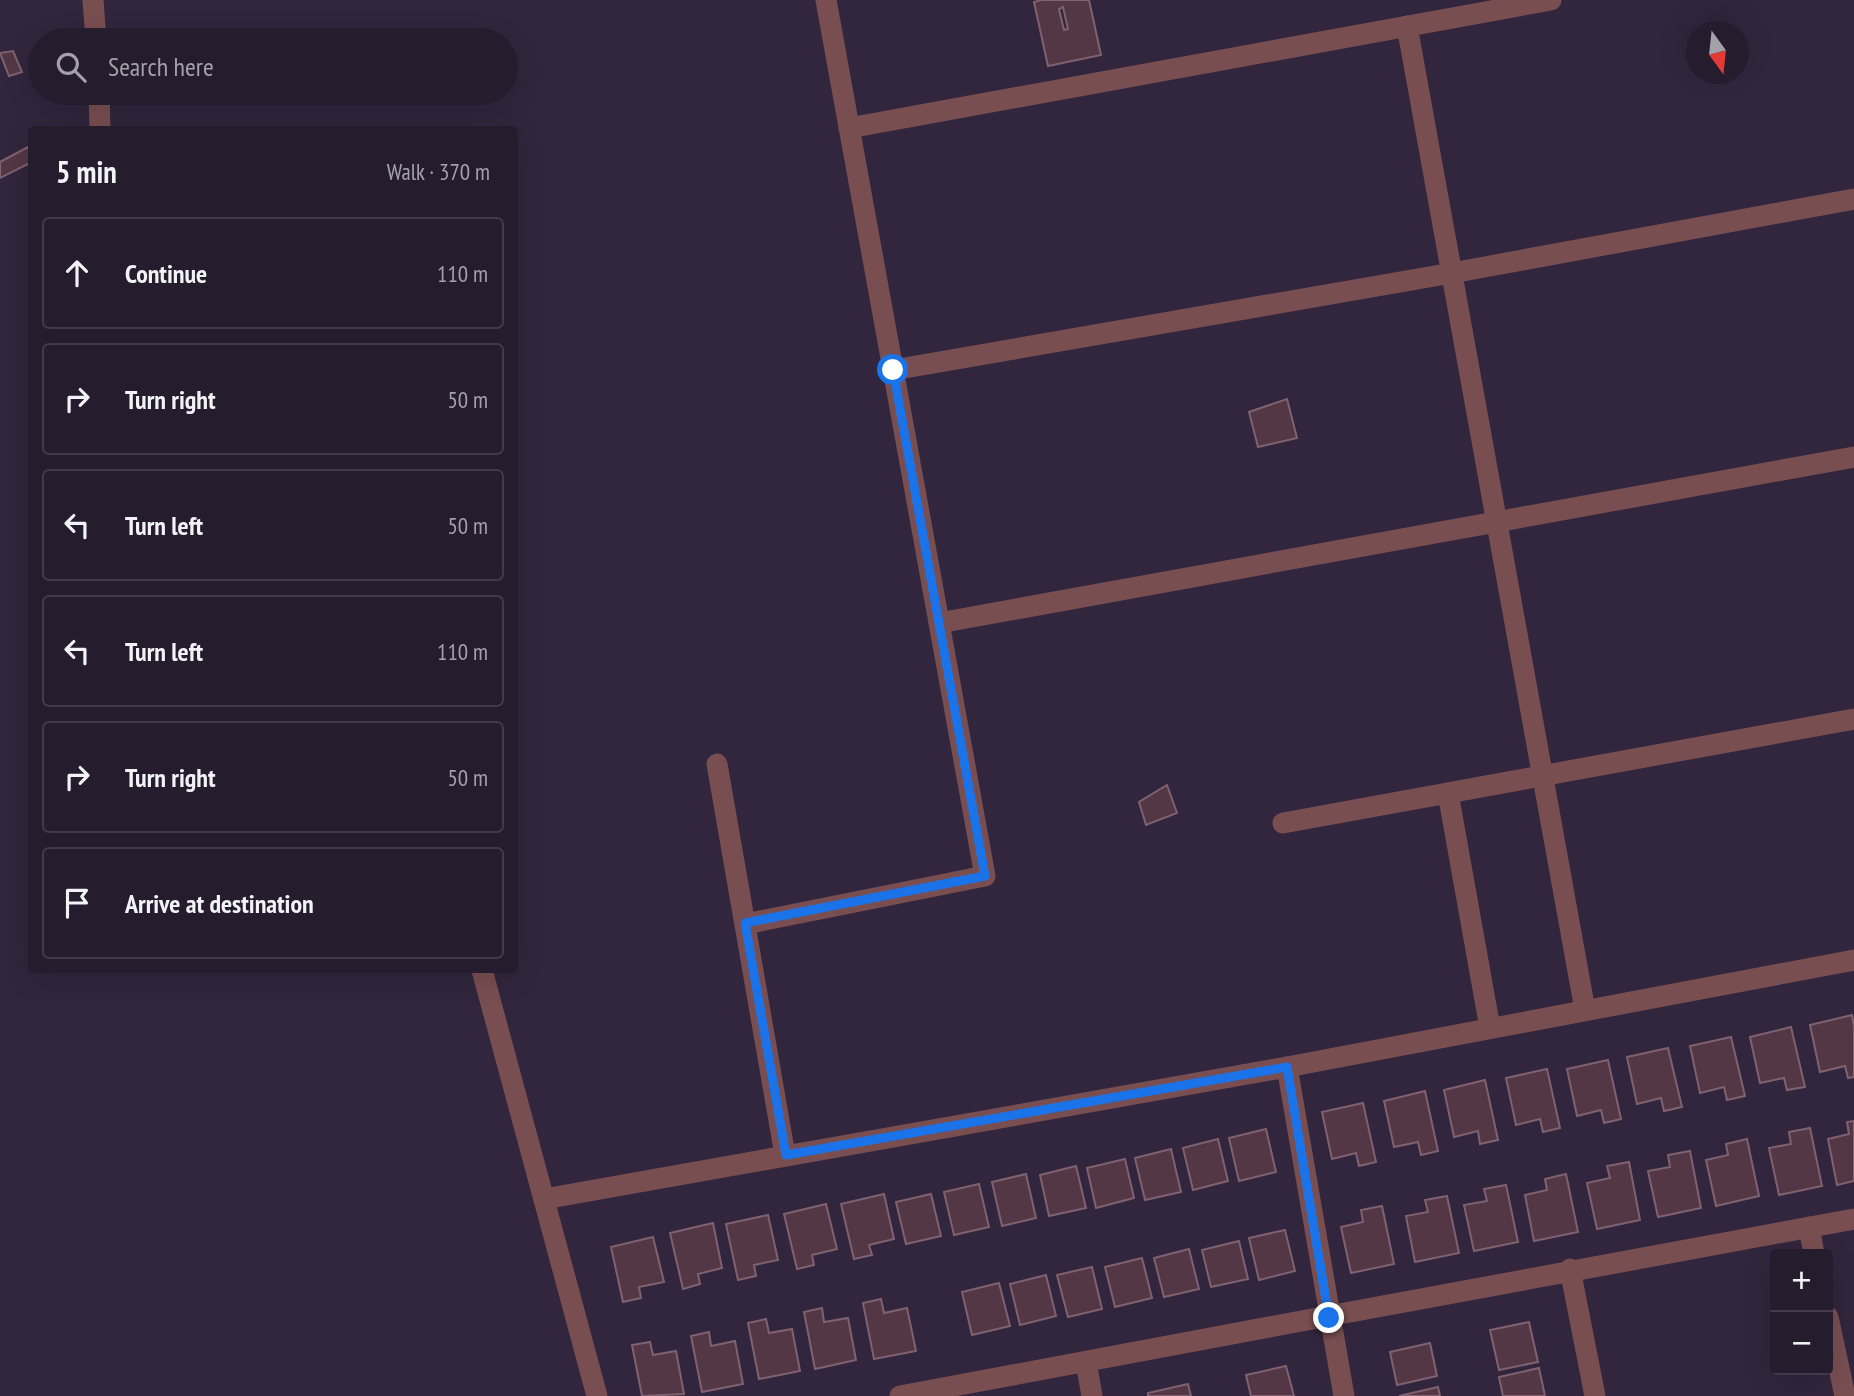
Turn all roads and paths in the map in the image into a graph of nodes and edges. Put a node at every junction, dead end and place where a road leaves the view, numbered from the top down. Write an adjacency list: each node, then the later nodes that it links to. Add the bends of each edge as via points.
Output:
1 (93, 0): 5 (street)
2 (826, 0): 8 (street)
3 (1551, 0): 4 (street)
4 (1407, 26): 8 (street); 10 (street)
5 (95, 28)
6 (99, 105): 7 (street)
7 (100, 126)
8 (849, 128): 11 (street)
9 (1854, 199): 10 (street)
10 (1452, 273): 11 (street); 13 (street)
11 (893, 370): 14 (street)
12 (1854, 457): 13 (street)
13 (1497, 521): 14 (street); 17 (street)
14 (939, 623): 20 (street, via 985,876)
15 (1854, 719): 17 (street)
16 (717, 764): 20 (street)
17 (1543, 776): 18 (street); 23 (street)
18 (1448, 793): 19 (street); 24 (street)
19 (1283, 823)
20 (745, 923): 26 (street)
21 (1854, 960): 23 (street)
22 (483, 973): 27 (street)
23 (1585, 1010): 24 (street)
24 (1490, 1028): 25 (street)
25 (1287, 1067): 26 (street); 32 (street)
26 (786, 1155): 27 (street)
27 (544, 1199): 35 (street)
28 (1854, 1219): 29 (street)
29 (1809, 1227): 30 (street); 31 (street)
30 (1813, 1249)
31 (1570, 1269): 32 (street); 39 (street)
32 (1329, 1318): 34 (street); 38 (street)
33 (1833, 1342): 40 (street)
34 (1086, 1362): 36 (street); 37 (street)
35 (597, 1396)
36 (900, 1396)
37 (1092, 1396)
38 (1344, 1396)
39 (1595, 1396)
40 (1844, 1396)

